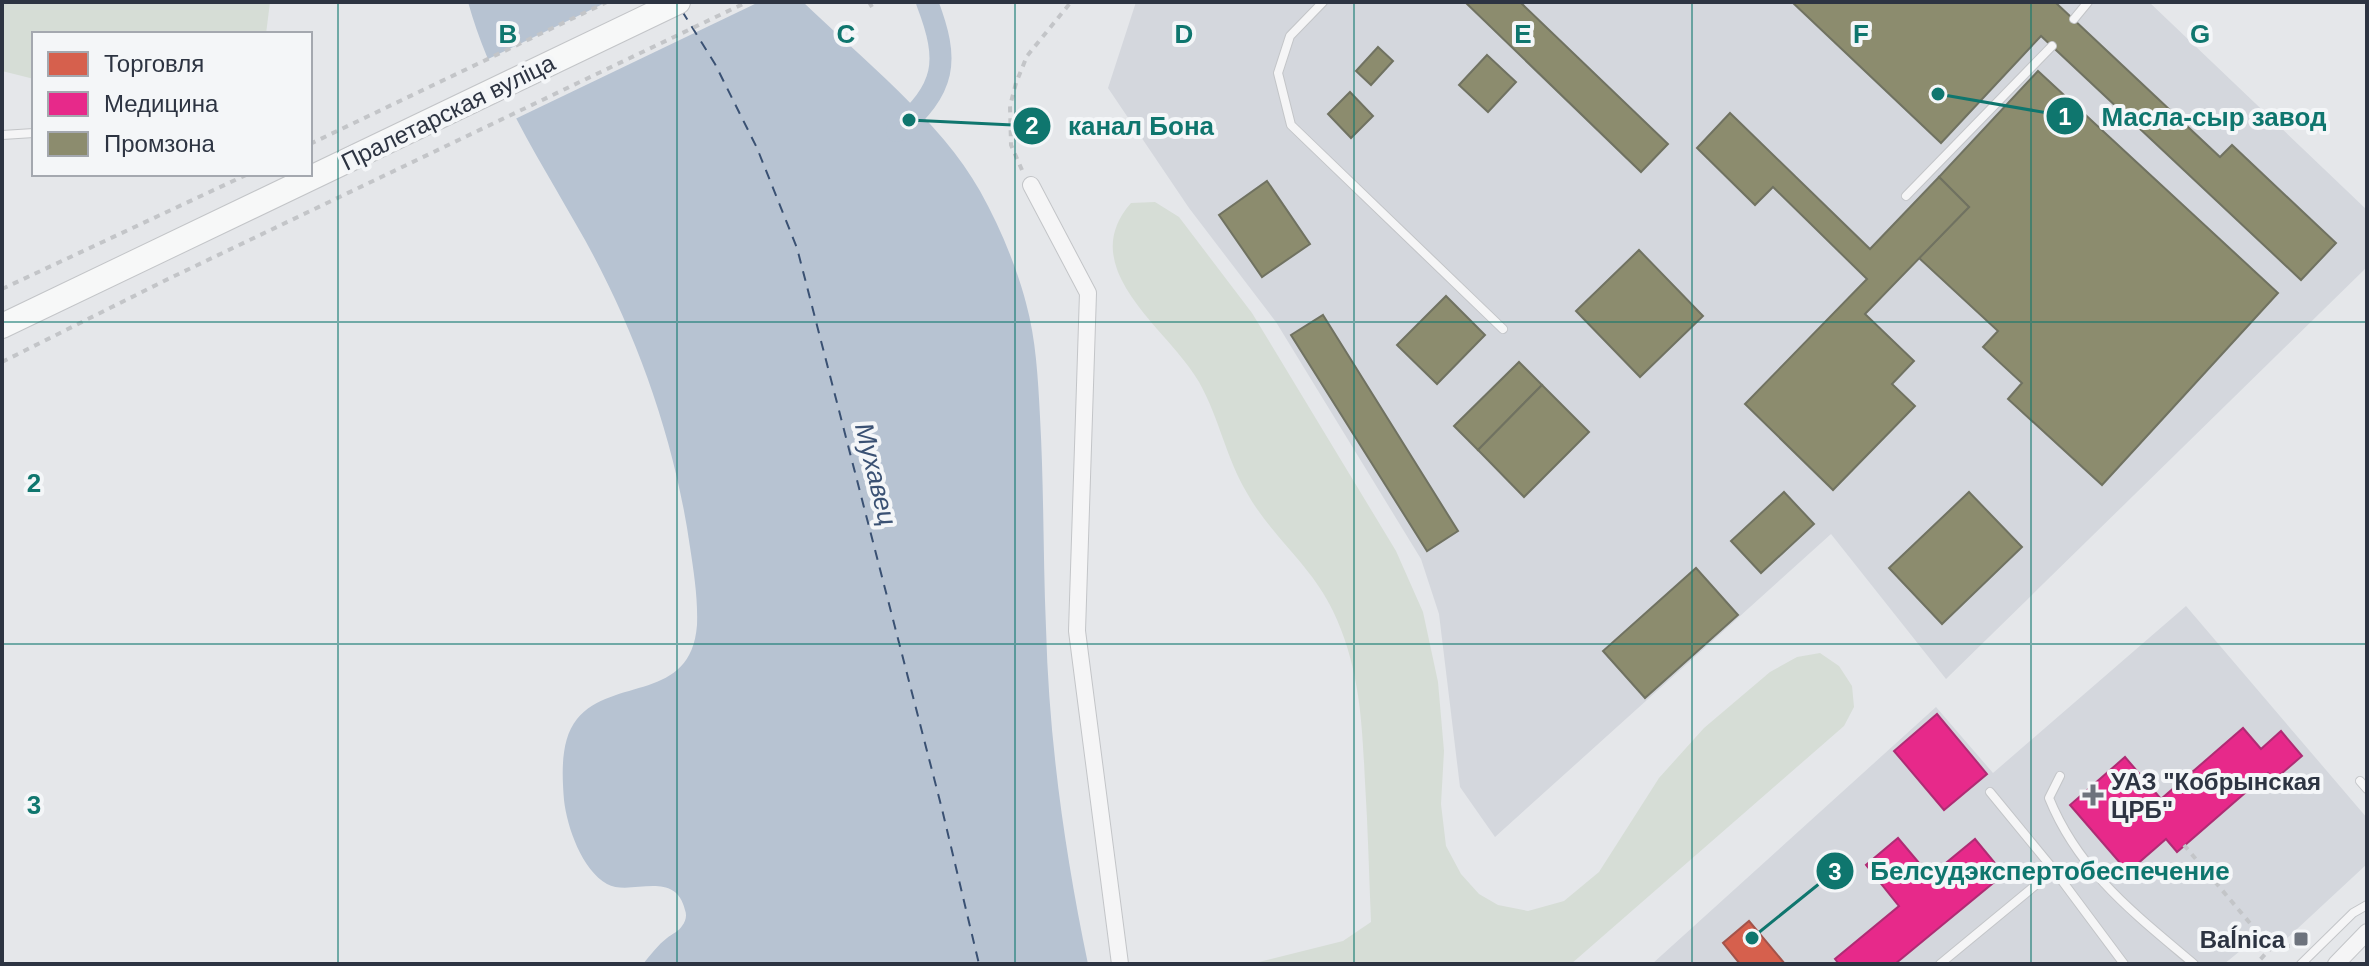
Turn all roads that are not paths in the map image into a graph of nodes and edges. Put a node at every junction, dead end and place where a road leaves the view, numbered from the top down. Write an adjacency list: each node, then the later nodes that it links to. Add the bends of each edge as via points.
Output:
1 (678, 2): 10 (main road, Пралетарская вуліца)
2 (1323, 2): 11 (lane, via 1290,36 1278,73 1291,125)
3 (2088, 2): 4 (lane)
4 (2074, 19)
5 (2052, 46): 9 (lane)
6 (32, 133): 7 (lane)
7 (2, 135)
8 (1031, 185): 19 (street, via 1088,293 1077,631)
9 (1906, 196)
10 (2, 326)
11 (1503, 329)
12 (2060, 776): 22 (lane, via 2049,798 2062,830 2138,918)
13 (2360, 781): 14 (lane)
14 (2367, 789)
15 (1990, 792): 16 (lane)
16 (2054, 870): 20 (lane); 21 (lane)
17 (2367, 905): 23 (lane)
18 (2367, 932): 24 (street)
19 (1120, 964)
20 (1940, 964)
21 (2124, 964)
22 (2194, 964)
23 (2301, 964)
24 (2336, 964)

